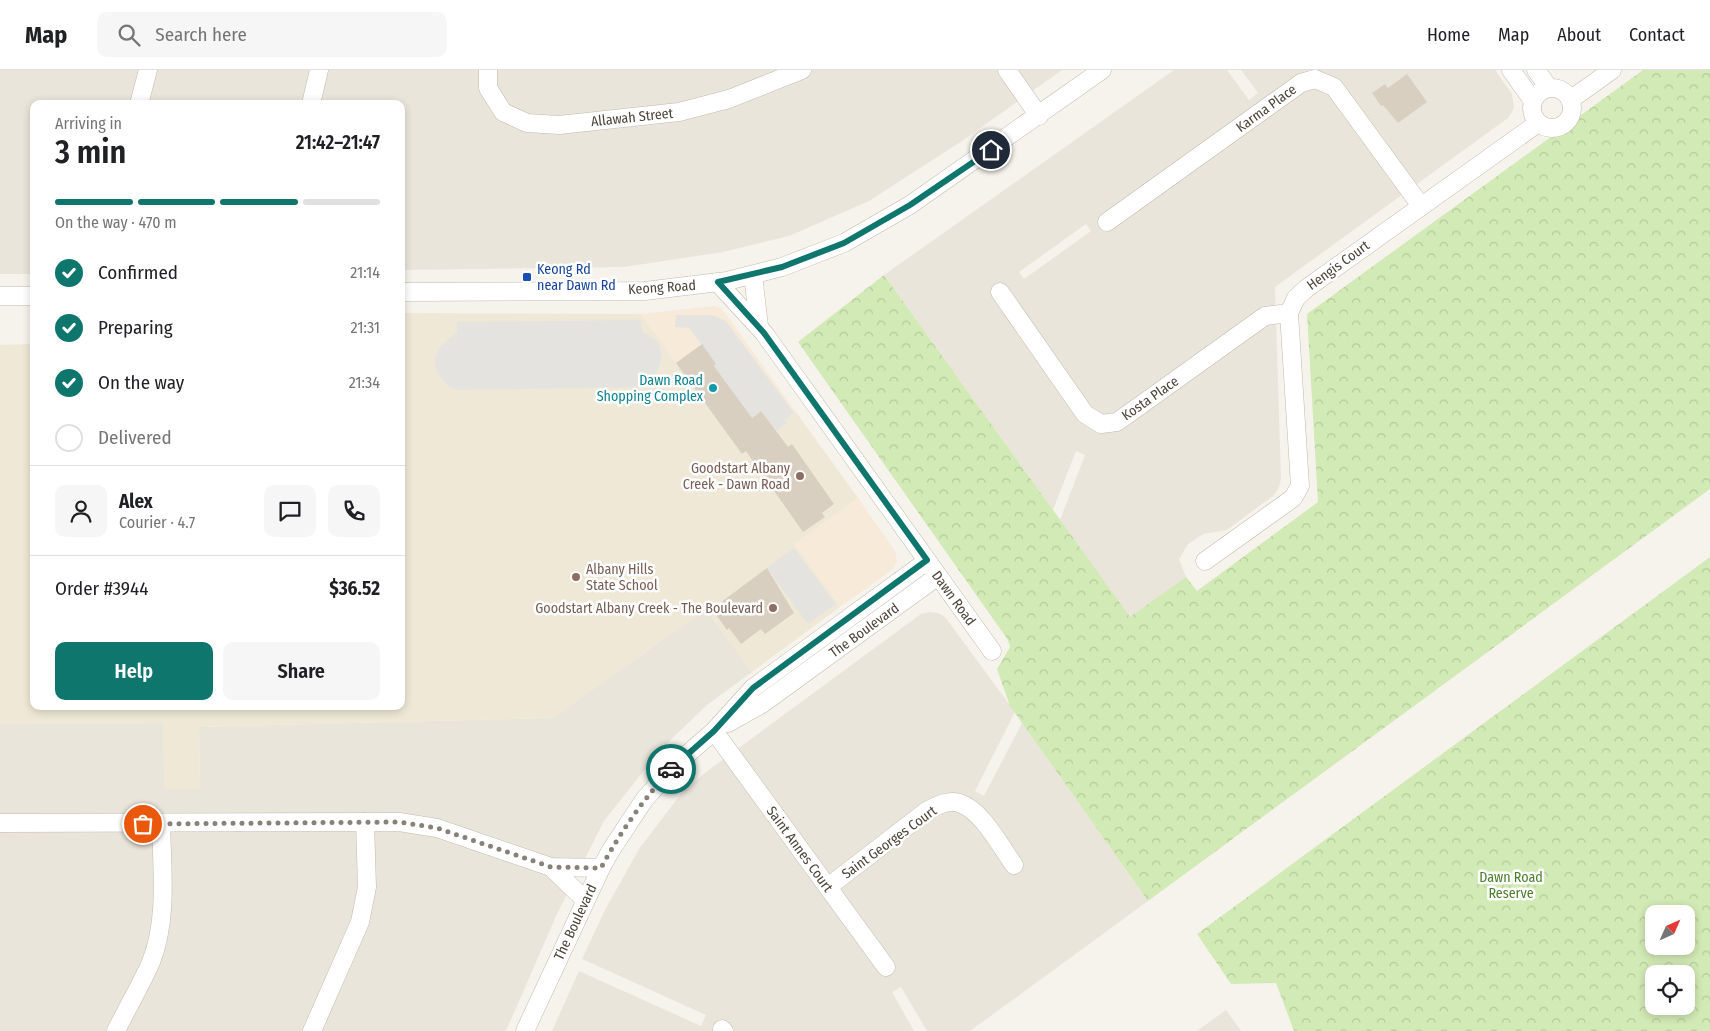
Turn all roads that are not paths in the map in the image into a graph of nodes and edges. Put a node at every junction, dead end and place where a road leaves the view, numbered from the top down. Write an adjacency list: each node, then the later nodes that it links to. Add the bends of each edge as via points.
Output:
1 (148, 70): 11 (street)
2 (319, 70): 12 (street)
3 (488, 70): 4 (street, Allawah Street, via 488,88 503,112 527,123 559,125 679,112 729,99)
4 (802, 70)
5 (1007, 70): 15 (street)
6 (1102, 70): 15 (street, Keong Road)
7 (1511, 70): 14 (street)
8 (1536, 70): 10 (street)
9 (1612, 70): 13 (street)
10 (1549, 88): 13 (street, via 1562,90); 14 (street, via 1539,92)
11 (140, 100)
12 (312, 100)
13 (1570, 100): 16 (street, via 1570,118 1561,126 1549,128)
14 (1533, 101): 16 (street, via 1532,113)
15 (1039, 116): 19 (street, Keong Road, via 910,205 844,243 782,267)
16 (1538, 123): 17 (street, Hengis Court)
17 (1421, 206): 18 (street, Karma Place, via 1334,87 1315,79 1301,83); 25 (street, Hengis Court, via 1307,288 1296,298)
18 (1107, 222)
19 (753, 274): 20 (street, Keong Road); 26 (street)
20 (718, 282): 21 (street, Keong Road, via 645,290); 26 (street, Dawn Road)
21 (405, 292)
22 (1000, 292): 25 (street, Kosta Place, via 1085,414 1102,424 1117,422 1265,316)
23 (0, 296): 24 (street)
24 (30, 296)
25 (1289, 313): 28 (street, via 1300,486 1293,498)
26 (758, 326): 27 (street, Dawn Road)
27 (927, 560): 29 (street, Dawn Road); 31 (street, The Boulevard, via 753,688)
28 (1205, 561)
29 (938, 576): 30 (street, Dawn Road); 31 (street, The Boulevard, via 762,704)
30 (992, 651)
31 (714, 731): 37 (street, The Boulevard, via 675,765 644,800); 38 (street, Saint Annes Court)
32 (365, 822): 34 (street); 36 (street, via 399,822 437,828); 42 (street, via 367,887 360,922)
33 (0, 823): 34 (street)
34 (161, 824): 41 (street, via 159,931 151,961)
35 (1014, 864): 38 (street, Saint Georges Court, via 978,816 958,803 940,804)
36 (551, 867): 37 (street); 39 (street)
37 (601, 868): 39 (street, The Boulevard)
38 (828, 887): 40 (street, Saint Annes Court)
39 (585, 900): 43 (street, The Boulevard)
40 (886, 967)
41 (116, 1031)
42 (312, 1031)
43 (525, 1031)

